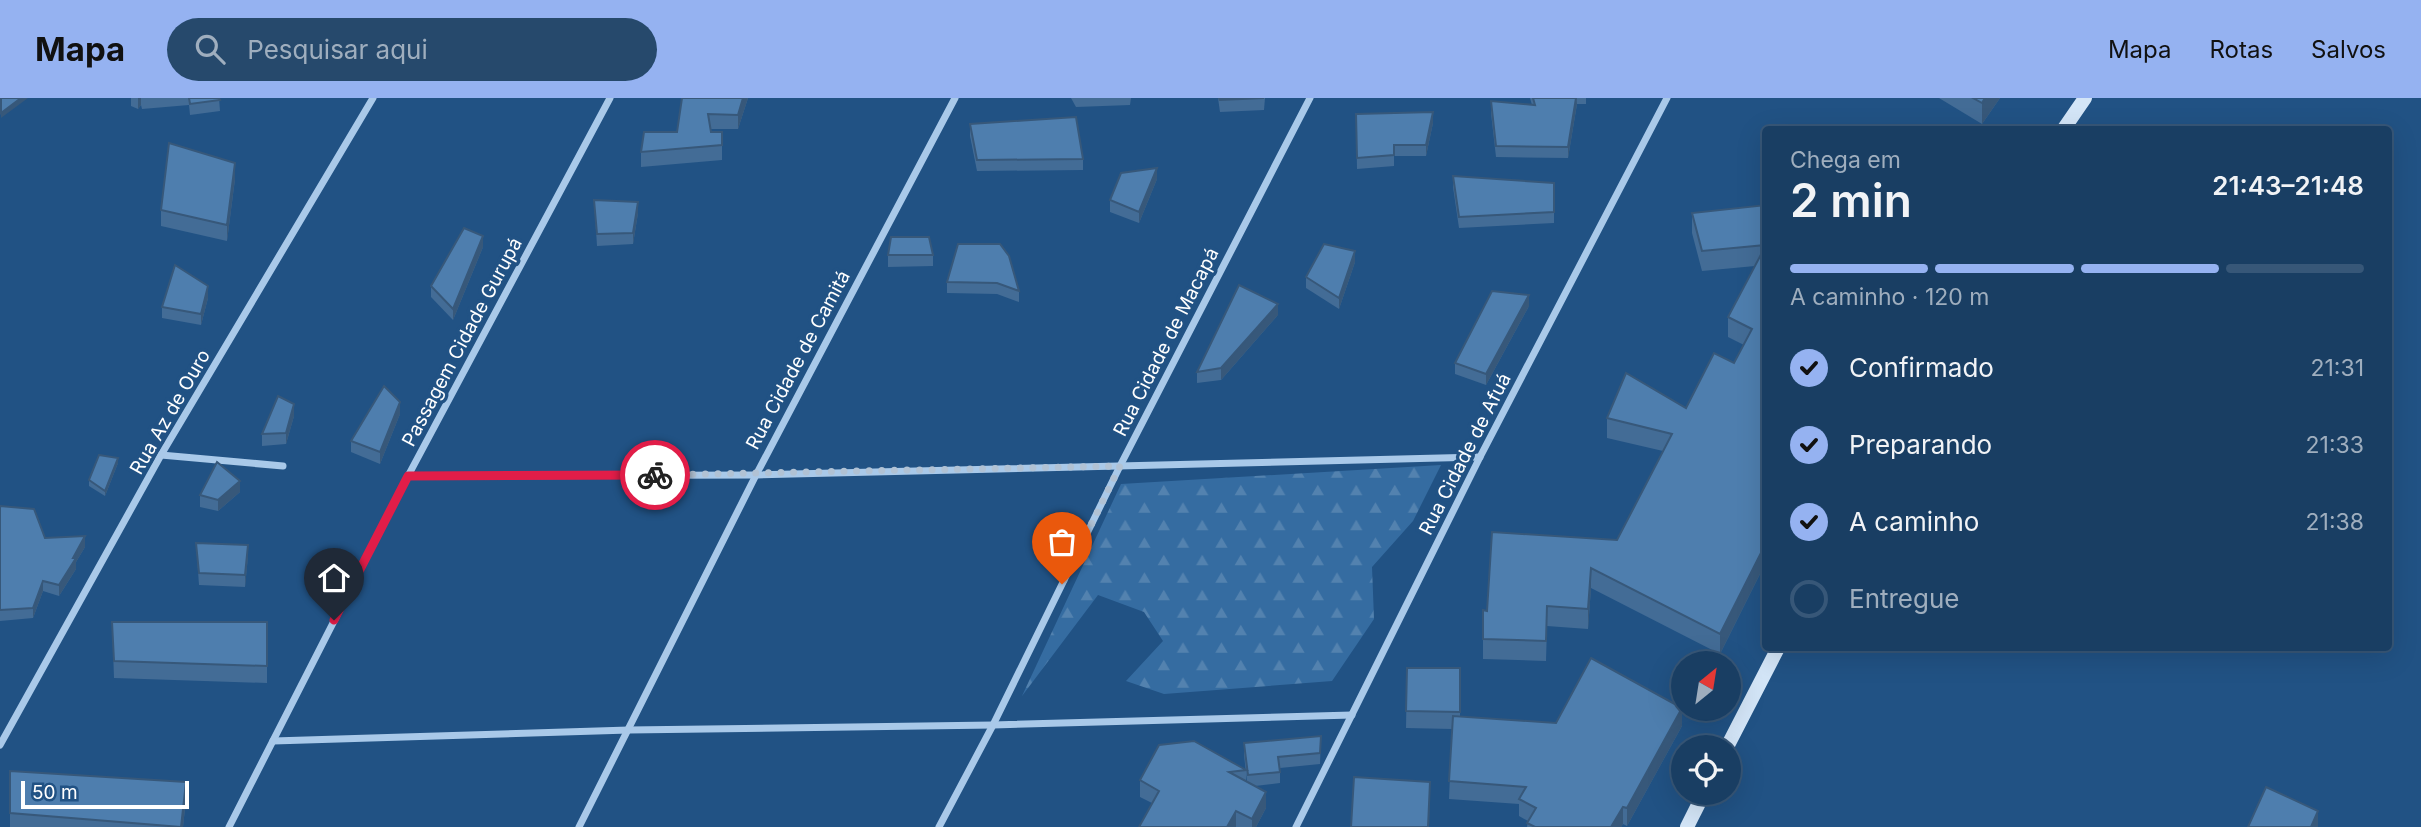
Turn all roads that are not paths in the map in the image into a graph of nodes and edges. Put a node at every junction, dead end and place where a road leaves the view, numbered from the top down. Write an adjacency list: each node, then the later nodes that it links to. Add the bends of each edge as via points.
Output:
1 (373, 98): 8 (street, Rua Az de Ouro)
2 (610, 98): 13 (street, Passagem Cidade Gurupá)
3 (955, 98): 12 (street, Rua Cidade de Camitá)
4 (1310, 98): 11 (street, Rua Cidade de Macapá)
5 (1667, 98): 9 (street, Rua Cidade de Afuá)
6 (2085, 98): 7 (main road)
7 (2066, 126)
8 (162, 455): 10 (street); 20 (street, Rua Az de Ouro)
9 (1480, 457): 11 (street); 15 (street, Rua Cidade de Afuá)
10 (283, 466)
11 (1120, 466): 12 (street); 16 (street, Rua Cidade de Macapá)
12 (756, 475): 13 (street); 17 (street, Rua Cidade de Camitá)
13 (408, 476): 19 (street, Passagem Cidade Gurupá)
14 (1775, 651): 18 (main road)
15 (1352, 715): 16 (street); 25 (street, Rua Cidade de Afuá)
16 (993, 725): 17 (street); 24 (street, Rua Cidade de Macapá)
17 (629, 730): 19 (street); 23 (street, Rua Cidade de Camitá)
18 (1733, 735)
19 (273, 741): 22 (street, Passagem Cidade Gurupá)
20 (0, 745)
21 (1698, 805): 26 (main road)
22 (229, 827)
23 (579, 827)
24 (939, 827)
25 (1296, 827)
26 (1687, 827)

